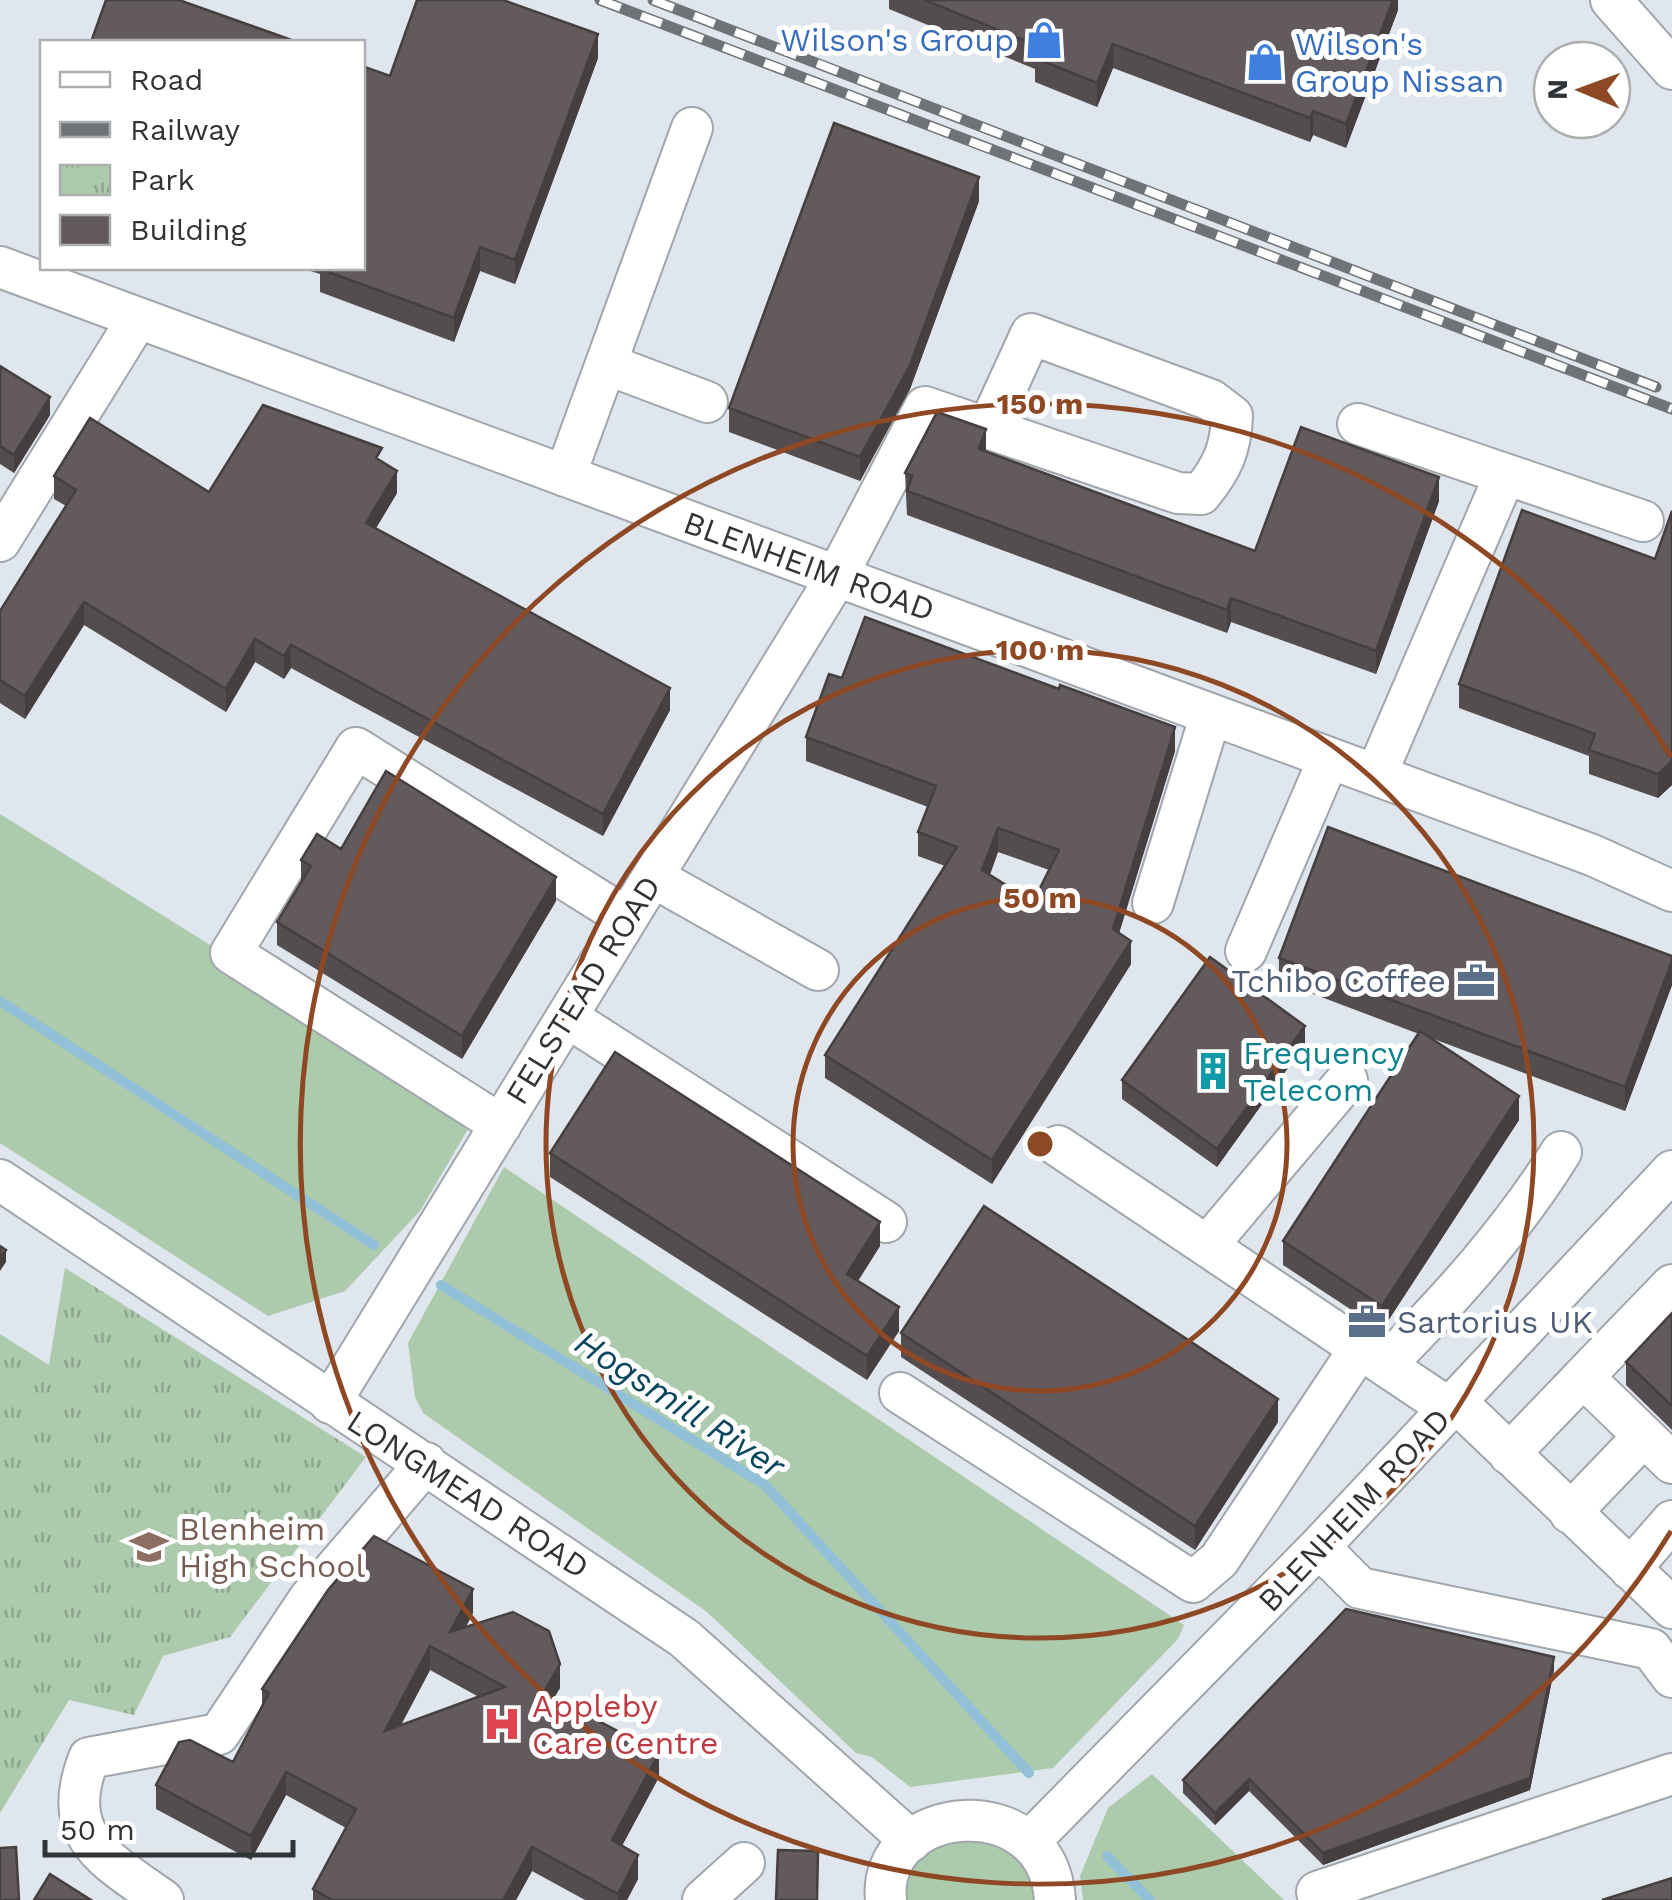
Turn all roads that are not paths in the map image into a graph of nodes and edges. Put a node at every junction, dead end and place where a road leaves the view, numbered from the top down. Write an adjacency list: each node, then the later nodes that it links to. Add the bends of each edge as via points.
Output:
1 (1610, 0): 2 (street)
2 (1672, 69)
3 (692, 128): 6 (street)
4 (0, 267): 5 (street, BLENHEIM ROAD)
5 (138, 318): 10 (street, BLENHEIM ROAD); 13 (street)
6 (606, 364): 7 (street); 10 (street)
7 (706, 402)
8 (1358, 424): 11 (street)
9 (988, 428): 9 (street, via 1178,493 1201,494 1232,446 1232,416 1211,400 1031,334); 14 (street, FELSTEAD ROAD, via 925,406)
10 (565, 476): 14 (street, BLENHEIM ROAD)
11 (1504, 477): 12 (street); 17 (street)
12 (1643, 520)
13 (0, 541)
14 (837, 576): 15 (street, BLENHEIM ROAD); 18 (street, FELSTEAD ROAD)
15 (1211, 714): 16 (street, BLENHEIM ROAD); 20 (street)
16 (1329, 758): 17 (street, BLENHEIM ROAD); 22 (street)
17 (1376, 775): 19 (street, BLENHEIM ROAD)
18 (653, 877): 21 (street, FELSTEAD ROAD); 23 (street)
19 (1672, 890)
20 (1152, 903)
21 (627, 918): 24 (street, FELSTEAD ROAD); 26 (street, via 356,748 231,953)
22 (1246, 950)
23 (818, 970)
24 (567, 1017): 26 (street, FELSTEAD ROAD); 31 (street)
25 (1347, 1080): 32 (street)
26 (500, 1125): 37 (street, FELSTEAD ROAD)
27 (1058, 1146): 32 (street)
28 (1561, 1152): 34 (street, via 1462,1285)
29 (1672, 1172): 38 (street, BLENHEIM ROAD)
30 (0, 1180): 37 (street, LONGMEAD ROAD)
31 (886, 1222)
32 (1207, 1246): 34 (street)
33 (1672, 1285): 35 (street)
34 (1372, 1357): 36 (street, via 1219,1560 1193,1582); 38 (street)
35 (1582, 1377): 39 (street); 40 (street)
36 (900, 1393)
37 (330, 1404): 41 (street, LONGMEAD ROAD)
38 (1453, 1405): 40 (street); 44 (street, BLENHEIM ROAD)
39 (1658, 1450): 42 (street)
40 (1509, 1454): 42 (street)
41 (426, 1463): 49 (street, LONGMEAD ROAD, via 684,1638); 52 (street, via 309,1599 219,1734 88,1758 77,1818 100,1855)
42 (1570, 1513): 45 (street)
43 (1672, 1521): 45 (street)
44 (1319, 1547): 47 (street, via 1360,1588 1652,1649); 50 (street, BLENHEIM ROAD)
45 (1630, 1569): 46 (street)
46 (1672, 1608)
47 (1672, 1678)
48 (1672, 1774): 56 (street, via 1317,1892)
49 (911, 1841): 50 (street, via 962,1818 992,1821); 54 (street, via 895,1862)
50 (1029, 1842): 55 (street, via 1047,1866)
51 (744, 1863): 53 (street)
52 (163, 1900)
53 (703, 1900)
54 (886, 1900)
55 (1055, 1900)
56 (1320, 1900)

